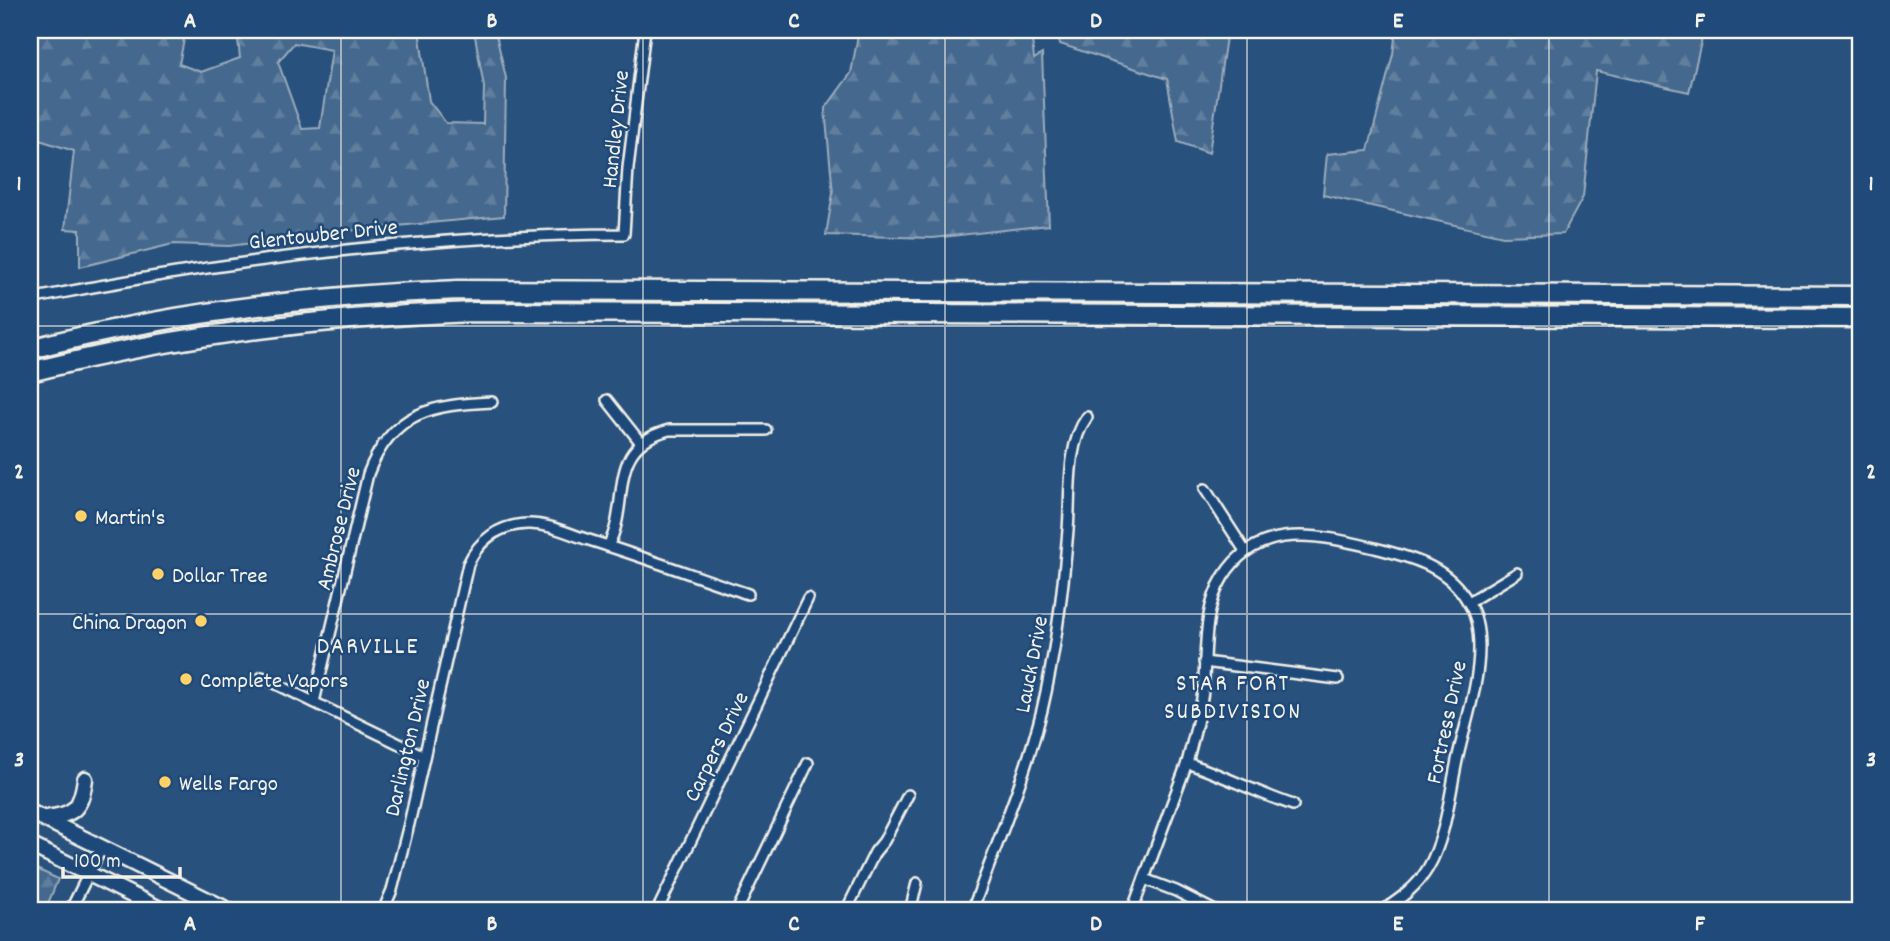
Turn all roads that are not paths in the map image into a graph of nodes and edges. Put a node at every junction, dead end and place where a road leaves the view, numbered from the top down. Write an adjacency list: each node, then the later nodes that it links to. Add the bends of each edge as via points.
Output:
1 (645, 30): 2 (street, Handley Drive)
2 (624, 234): 4 (street, Glentowber Drive, via 462,240 307,253 171,272)
3 (1860, 296): 6 (highway, via 459,290 260,306 152,322)
4 (30, 299)
5 (1860, 318): 7 (highway, via 473,312 305,323 182,341)
6 (30, 349)
7 (30, 373)
8 (607, 400): 12 (street)
9 (492, 402): 23 (street, Ambrose Drive, via 444,405 420,412 400,424 379,450 368,474)
10 (1087, 416): 45 (street, Lauck Drive, via 1073,448 1059,623 1042,709)
11 (766, 430): 12 (street, via 668,430)
12 (640, 443): 14 (street, via 626,464 616,529)
13 (1205, 489): 15 (street)
14 (608, 546): 17 (street, Darlington Drive); 24 (street, Darlington Drive, via 527,524 505,528 480,544 468,564)
15 (1245, 551): 19 (street, Fortress Drive, via 1293,536 1343,540 1429,564); 20 (street, via 1217,589)
16 (1517, 573): 19 (street)
17 (748, 594)
18 (808, 598): 41 (street, Carpers Drive)
19 (1469, 602): 48 (street, Fortress Drive, via 1477,626 1479,660 1436,853 1419,882)
20 (1204, 662): 22 (street); 26 (street, via 1200,710)
21 (262, 677): 23 (street)
22 (1338, 679)
23 (314, 702): 24 (street)
24 (424, 756): 40 (street, Darlington Drive)
25 (807, 763): 42 (street)
26 (1187, 763): 29 (street); 35 (street)
27 (85, 779): 31 (main road, via 78,806 64,816)
28 (908, 795): 43 (street)
29 (1293, 805)
30 (30, 811): 31 (main road)
31 (44, 818): 33 (main road)
32 (30, 845): 34 (main road)
33 (102, 847): 34 (street); 39 (main road)
34 (88, 873): 37 (street); 38 (main road)
35 (1144, 879): 46 (street); 47 (street)
36 (917, 883): 44 (street)
37 (70, 911)
38 (164, 911)
39 (230, 911)
40 (383, 911)
41 (657, 911)
42 (737, 911)
43 (846, 911)
44 (910, 911)
45 (972, 911)
46 (1132, 911)
47 (1214, 911)
48 (1382, 911)

